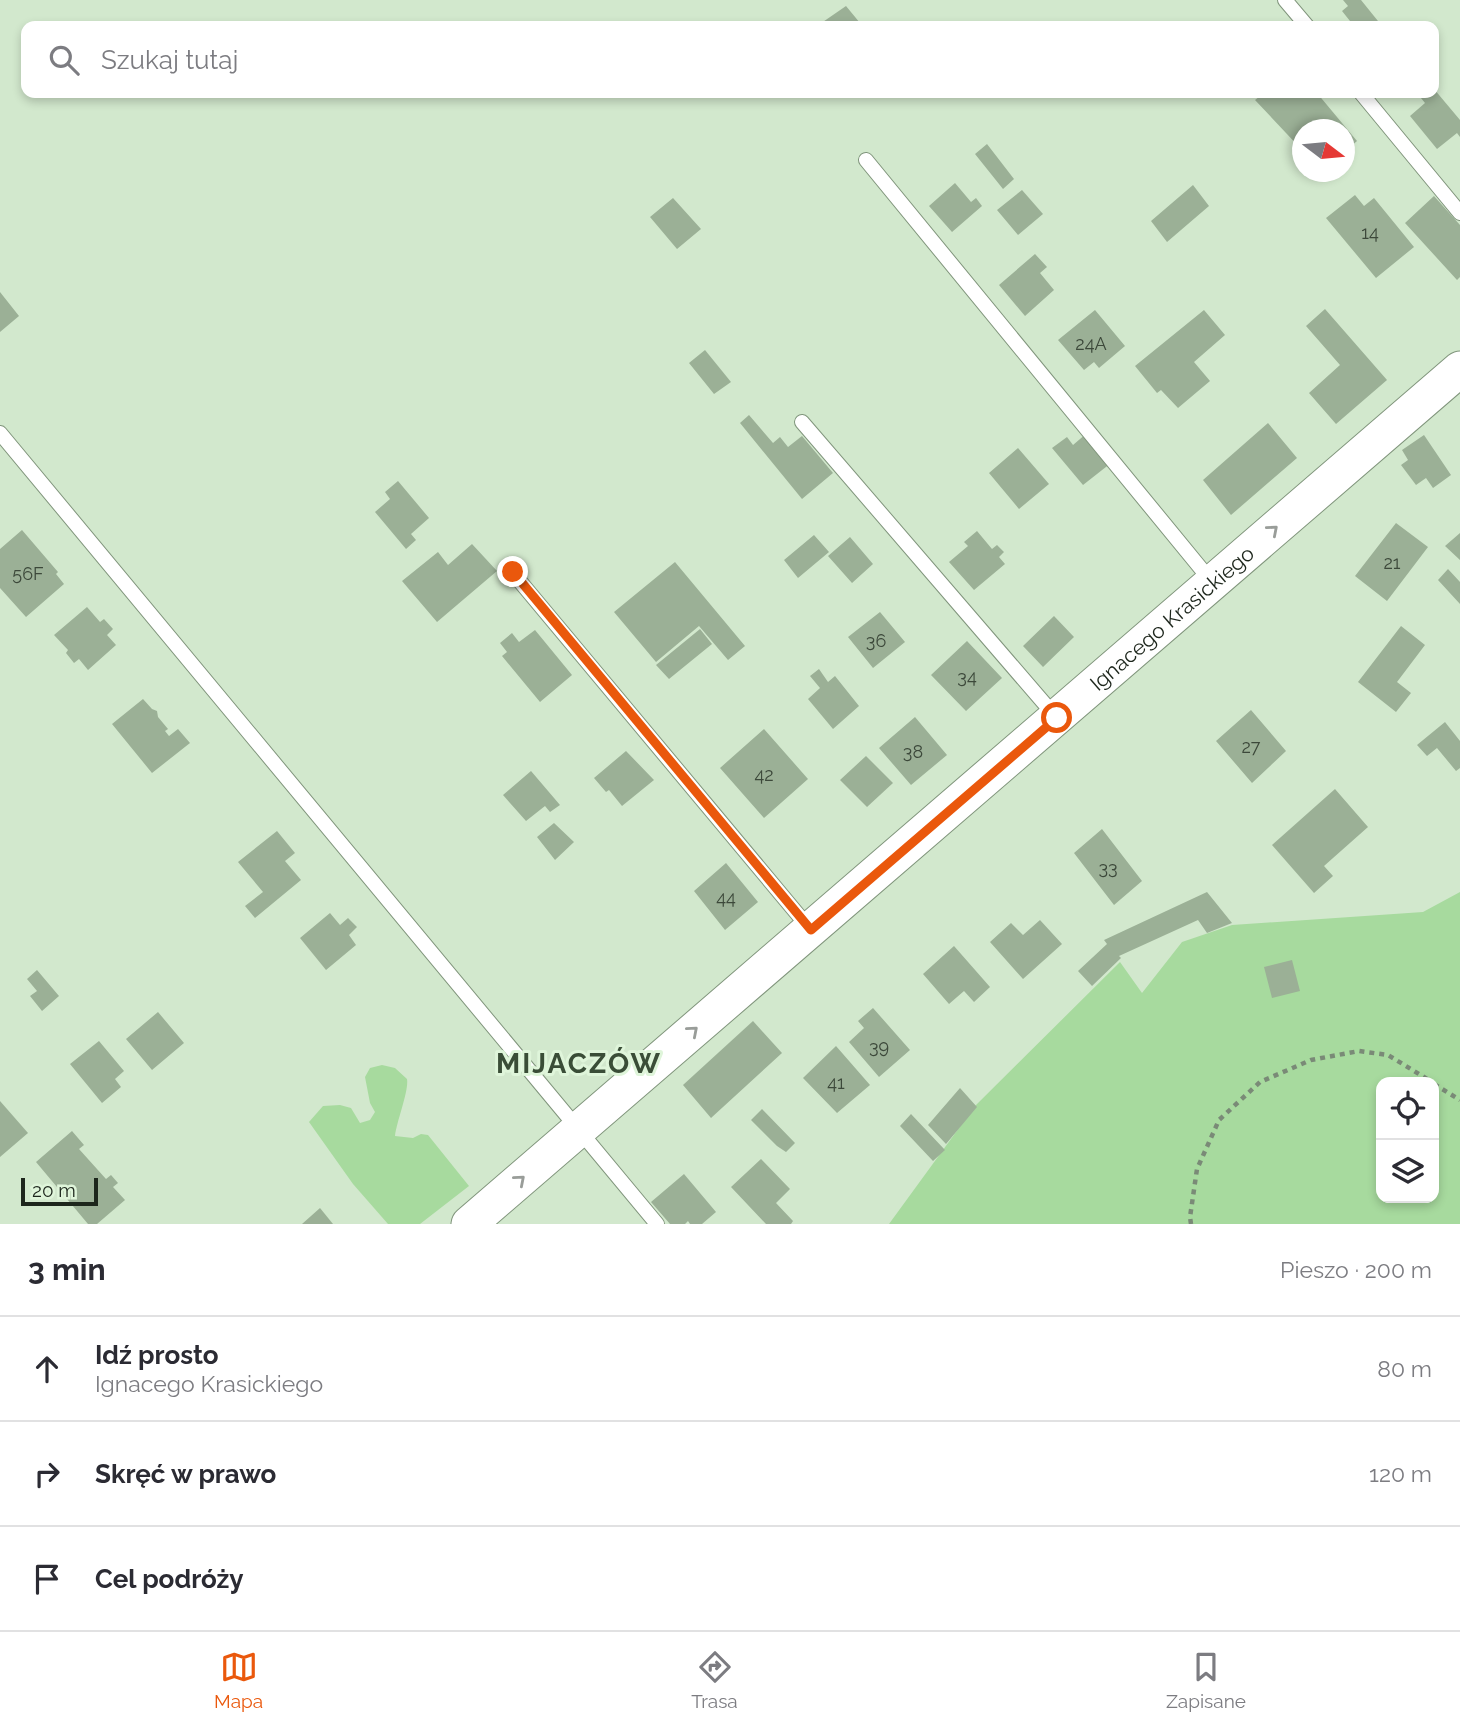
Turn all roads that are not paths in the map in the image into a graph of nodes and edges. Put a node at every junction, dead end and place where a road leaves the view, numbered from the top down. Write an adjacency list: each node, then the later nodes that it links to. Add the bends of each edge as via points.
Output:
1 (1285, 0): 2 (lane)
2 (1303, 21)
3 (1366, 98): 5 (lane)
4 (866, 160): 10 (lane)
5 (1460, 213)
6 (1460, 369): 10 (street, Ignacego Krasickiego, one-way to 6)
7 (802, 422): 11 (lane)
8 (0, 433): 13 (lane)
9 (513, 572): 12 (lane)
10 (1213, 583): 11 (street, Ignacego Krasickiego)
11 (1057, 718): 12 (street, Ignacego Krasickiego)
12 (811, 930): 13 (street, Ignacego Krasickiego, one-way to 12)
13 (578, 1130): 14 (street, Ignacego Krasickiego, one-way to 13); 15 (lane)
14 (469, 1224)
15 (657, 1224)

